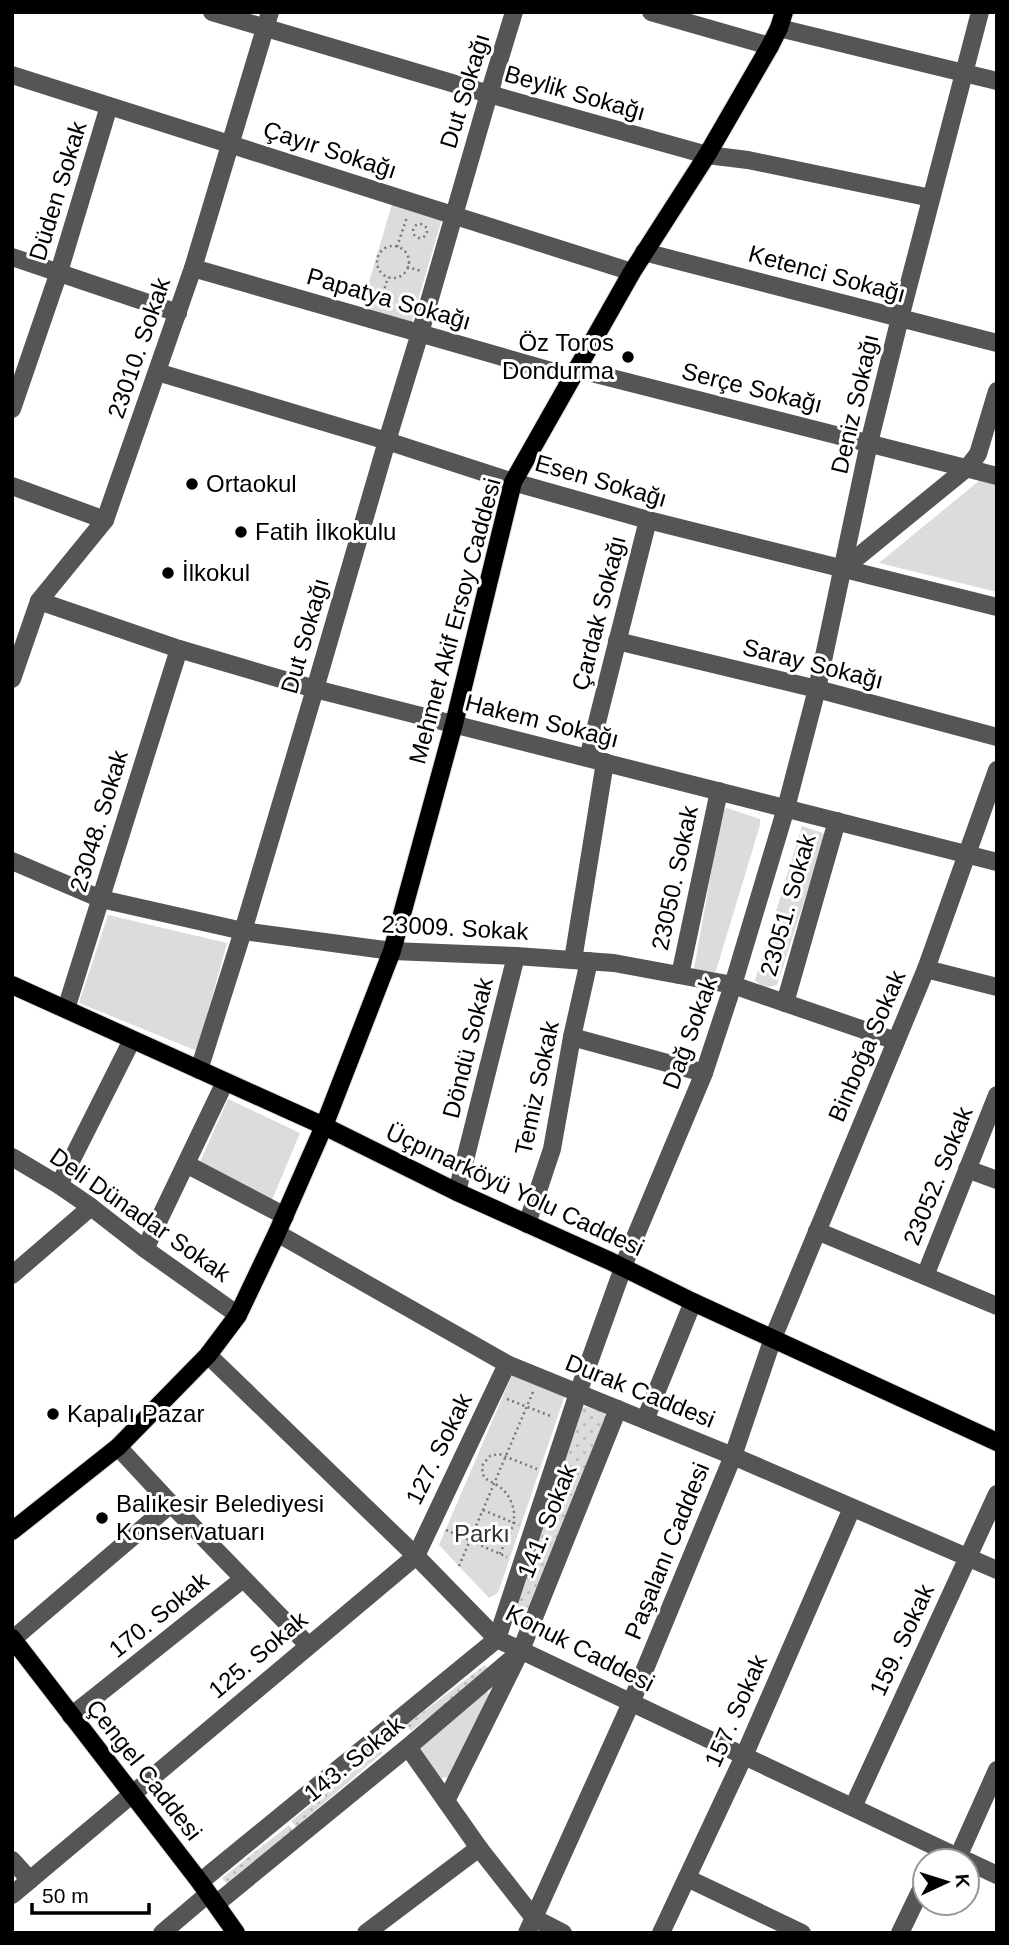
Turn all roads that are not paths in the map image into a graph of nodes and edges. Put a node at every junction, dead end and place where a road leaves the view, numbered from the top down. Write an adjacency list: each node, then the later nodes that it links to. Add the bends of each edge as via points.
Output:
1 (212, 12): 5 (street, Beylik Sokağı)
2 (514, 12): 11 (street, Dut Sokağı)
3 (651, 12): 7 (street)
4 (980, 12): 8 (street, Deniz Sokağı)
5 (268, 20): 11 (street, Beylik Sokağı); 13 (street, 23010. Sokak)
6 (782, 20): 7 (main road, Mehmet Akif Ersoy Caddesi); 8 (street)
7 (770, 46): 14 (main road, Mehmet Akif Ersoy Caddesi)
8 (964, 73): 10 (street); 15 (street, Deniz Sokağı)
9 (12, 75): 12 (street, Çayır Sokağı)
10 (997, 81)
11 (489, 94): 14 (street, Beylik Sokağı); 16 (street, Dut Sokağı)
12 (109, 106): 13 (street, Çayır Sokağı); 20 (street, Düden Sokak)
13 (229, 144): 16 (street, Çayır Sokağı); 19 (street, 23010. Sokak)
14 (706, 155): 15 (street, Beylik Sokağı); 17 (main road, Mehmet Akif Ersoy Caddesi)
15 (931, 198): 23 (street, Deniz Sokağı)
16 (454, 215): 21 (street, Çayır Sokağı); 24 (street, Dut Sokağı)
17 (644, 252): 21 (main road, Mehmet Akif Ersoy Caddesi); 23 (street, Ketenci Sokağı)
18 (12, 257): 20 (street)
19 (192, 268): 22 (street, 23010. Sokak); 24 (street, Papatya Sokağı)
20 (59, 272): 22 (street); 29 (street, Düden Sokak)
21 (632, 272): 27 (main road, Mehmet Akif Ersoy Caddesi)
22 (178, 313): 26 (street, 23010. Sokak)
23 (900, 318): 25 (street, Ketenci Sokağı); 31 (street, Deniz Sokağı)
24 (420, 333): 27 (street, Papatya Sokağı); 30 (street, Dut Sokağı)
25 (997, 343)
26 (157, 372): 30 (street, Esen Sokağı); 36 (street, 23010. Sokak)
27 (574, 373): 31 (street, Serçe Sokağı); 34 (main road, Mehmet Akif Ersoy Caddesi)
28 (997, 391): 32 (street, via 978,454)
29 (12, 409)
30 (387, 441): 34 (street, Esen Sokağı); 44 (street, Dut Sokağı)
31 (869, 443): 32 (street, Serçe Sokağı); 38 (street, Deniz Sokağı)
32 (968, 467): 33 (street, Serçe Sokağı); 38 (street)
33 (997, 476)
34 (513, 482): 37 (street, Esen Sokağı); 46 (main road, Mehmet Akif Ersoy Caddesi)
35 (12, 486): 36 (street)
36 (105, 520): 39 (street, 23010. Sokak)
37 (648, 520): 38 (street, Esen Sokağı); 41 (street, Çardak Sokağı)
38 (843, 569): 40 (street, Esen Sokağı); 45 (street, Deniz Sokağı)
39 (39, 601): 42 (street, Hakem Sokağı); 43 (street, 23010. Sokak)
40 (997, 607)
41 (617, 641): 45 (street, Saray Sokağı); 48 (street, Çardak Sokağı)
42 (179, 649): 44 (street, Hakem Sokağı); 56 (street, 23048. Sokak)
43 (12, 679)
44 (315, 689): 46 (street, Hakem Sokağı); 57 (street, Dut Sokağı)
45 (817, 689): 47 (street, Saray Sokağı); 51 (street, Deniz Sokağı)
46 (454, 724): 48 (street, Hakem Sokağı); 58 (main road, Mehmet Akif Ersoy Caddesi)
47 (997, 737)
48 (596, 760): 50 (street, Hakem Sokağı); 60 (street, Çardak Sokağı)
49 (997, 771): 53 (street, Binboğa Sokak)
50 (719, 791): 51 (street, Hakem Sokağı); 62 (street, 23050. Sokak)
51 (786, 808): 52 (street, Hakem Sokağı); 64 (street, Dağ Sokak)
52 (837, 821): 53 (street, Hakem Sokağı); 66 (street, 23051. Sokak)
53 (968, 854): 55 (street, Hakem Sokağı); 61 (street, Binboğa Sokak)
54 (12, 861): 56 (street, 23009. Sokak)
55 (997, 862)
56 (101, 899): 57 (street, 23009. Sokak); 67 (street, 23048. Sokak)
57 (243, 931): 58 (street, 23009. Sokak); 71 (street, Dut Sokağı)
58 (392, 951): 59 (street, 23009. Sokak); 75 (main road, Mehmet Akif Ersoy Caddesi)
59 (516, 956): 60 (street, 23009. Sokak); 81 (street, Döndü Sokak)
60 (581, 960): 62 (street, 23009. Sokak); 68 (street, Temiz Sokak)
61 (926, 969): 65 (street); 70 (street, Binboğa Sokak)
62 (680, 975): 64 (street, 23009. Sokak)
63 (12, 985): 67 (main road, Üçpınarköyü Yolu Caddesi)
64 (733, 985): 66 (street, 23009. Sokak); 72 (street, Dağ Sokak)
65 (997, 988)
66 (785, 1003): 70 (street, 23009. Sokak)
67 (65, 1009): 69 (main road, Üçpınarköyü Yolu Caddesi)
68 (572, 1037): 72 (street); 84 (street, Temiz Sokak, via 552,1149)
69 (132, 1040): 71 (main road, Üçpınarköyü Yolu Caddesi); 80 (street)
70 (896, 1041): 85 (street, Binboğa Sokak)
71 (199, 1070): 73 (main road, Üçpınarköyü Yolu Caddesi)
72 (704, 1073): 88 (street, Dağ Sokak)
73 (225, 1082): 75 (main road, Üçpınarköyü Yolu Caddesi); 77 (street)
74 (997, 1095): 78 (street, 23052. Sokak)
75 (324, 1126): 81 (main road, Üçpınarköyü Yolu Caddesi); 83 (main road, Mehmet Akif Ersoy Caddesi)
76 (12, 1157): 80 (street, Deli Dünadar Sokak)
77 (186, 1164): 83 (street); 87 (street)
78 (967, 1169): 79 (street); 90 (street, 23052. Sokak)
79 (997, 1180)
80 (59, 1185): 82 (street, Deli Dünadar Sokak)
81 (457, 1192): 84 (main road, Üçpınarköyü Yolu Caddesi)
82 (91, 1208): 87 (street, Deli Dünadar Sokak); 89 (street)
83 (285, 1216): 86 (main road, Mehmet Akif Ersoy Caddesi)
84 (527, 1224): 88 (main road, Üçpınarköyü Yolu Caddesi)
85 (817, 1231): 90 (street); 94 (street, Binboğa Sokak)
86 (277, 1233): 93 (main road, Mehmet Akif Ersoy Caddesi); 96 (street, Durak Caddesi)
87 (145, 1249): 93 (street, Deli Dünadar Sokak)
88 (624, 1267): 91 (main road, Üçpınarköyü Yolu Caddesi); 97 (street, Dağ Sokak)
89 (12, 1275)
90 (925, 1276): 92 (street)
91 (693, 1302): 94 (main road, Üçpınarköyü Yolu Caddesi); 99 (street)
92 (997, 1306)
93 (238, 1315): 95 (main road, Mehmet Akif Ersoy Caddesi)
94 (773, 1338): 100 (main road, Üçpınarköyü Yolu Caddesi); 102 (street, Paşalanı Caddesi)
95 (208, 1355): 101 (main road, Mehmet Akif Ersoy Caddesi); 107 (street, Konuk Caddesi)
96 (507, 1364): 97 (street, Durak Caddesi); 107 (street, 127. Sokak)
97 (578, 1392): 98 (street, Durak Caddesi); 112 (street, Dağ Sokak)
98 (618, 1409): 99 (street, Durak Caddesi); 114 (street, 141. Sokak)
99 (645, 1420): 102 (street, Durak Caddesi)
100 (997, 1443)
101 (118, 1447): 104 (street); 106 (main road, Mehmet Akif Ersoy Caddesi)
102 (733, 1456): 105 (street, Durak Caddesi); 115 (street, Paşalanı Caddesi)
103 (997, 1494): 108 (street, 159. Sokak)
104 (170, 1504): 110 (street); 111 (street)
105 (852, 1508): 108 (street, Durak Caddesi); 118 (street, 157. Sokak)
106 (12, 1531)
107 (416, 1556): 112 (street, Konuk Caddesi); 113 (street, 125. Sokak)
108 (967, 1558): 109 (street, Durak Caddesi); 122 (street, 159. Sokak)
109 (997, 1570)
110 (243, 1578): 113 (street); 116 (street, 170. Sokak)
111 (13, 1639): 116 (main road, Çengel Caddesi)
112 (497, 1639): 114 (street, Konuk Caddesi); 131 (street, 143. Sokak)
113 (309, 1645): 120 (street, 125. Sokak)
114 (521, 1650): 115 (street, Konuk Caddesi); 117 (street, 143. Sokak); 121 (street, 141. Sokak)
115 (631, 1703): 118 (street, Konuk Caddesi); 134 (street, Paşalanı Caddesi)
116 (71, 1716): 120 (main road, Çengel Caddesi)
117 (408, 1747): 121 (street); 131 (street, 143. Sokak)
118 (744, 1756): 122 (street, Konuk Caddesi); 129 (street, 157. Sokak)
119 (997, 1770): 124 (street)
120 (132, 1794): 130 (street, 125. Sokak); 131 (main road, Çengel Caddesi)
121 (446, 1801): 125 (street)
122 (853, 1807): 123 (street, Konuk Caddesi)
123 (923, 1847)
124 (969, 1847)
125 (479, 1848): 134 (street); 135 (street)
126 (12, 1860): 130 (street)
127 (981, 1868): 128 (street, Konuk Caddesi)
128 (997, 1875)
129 (687, 1878): 139 (street, 157. Sokak); 140 (street)
130 (30, 1880): 132 (street, 125. Sokak)
131 (208, 1893): 136 (street); 137 (main road, Çengel Caddesi)
132 (12, 1895)
133 (911, 1910): 141 (street)
134 (531, 1926): 138 (street)
135 (376, 1930)
136 (162, 1933)
137 (236, 1933)
138 (563, 1933)
139 (661, 1933)
140 (802, 1933)
141 (900, 1933)

